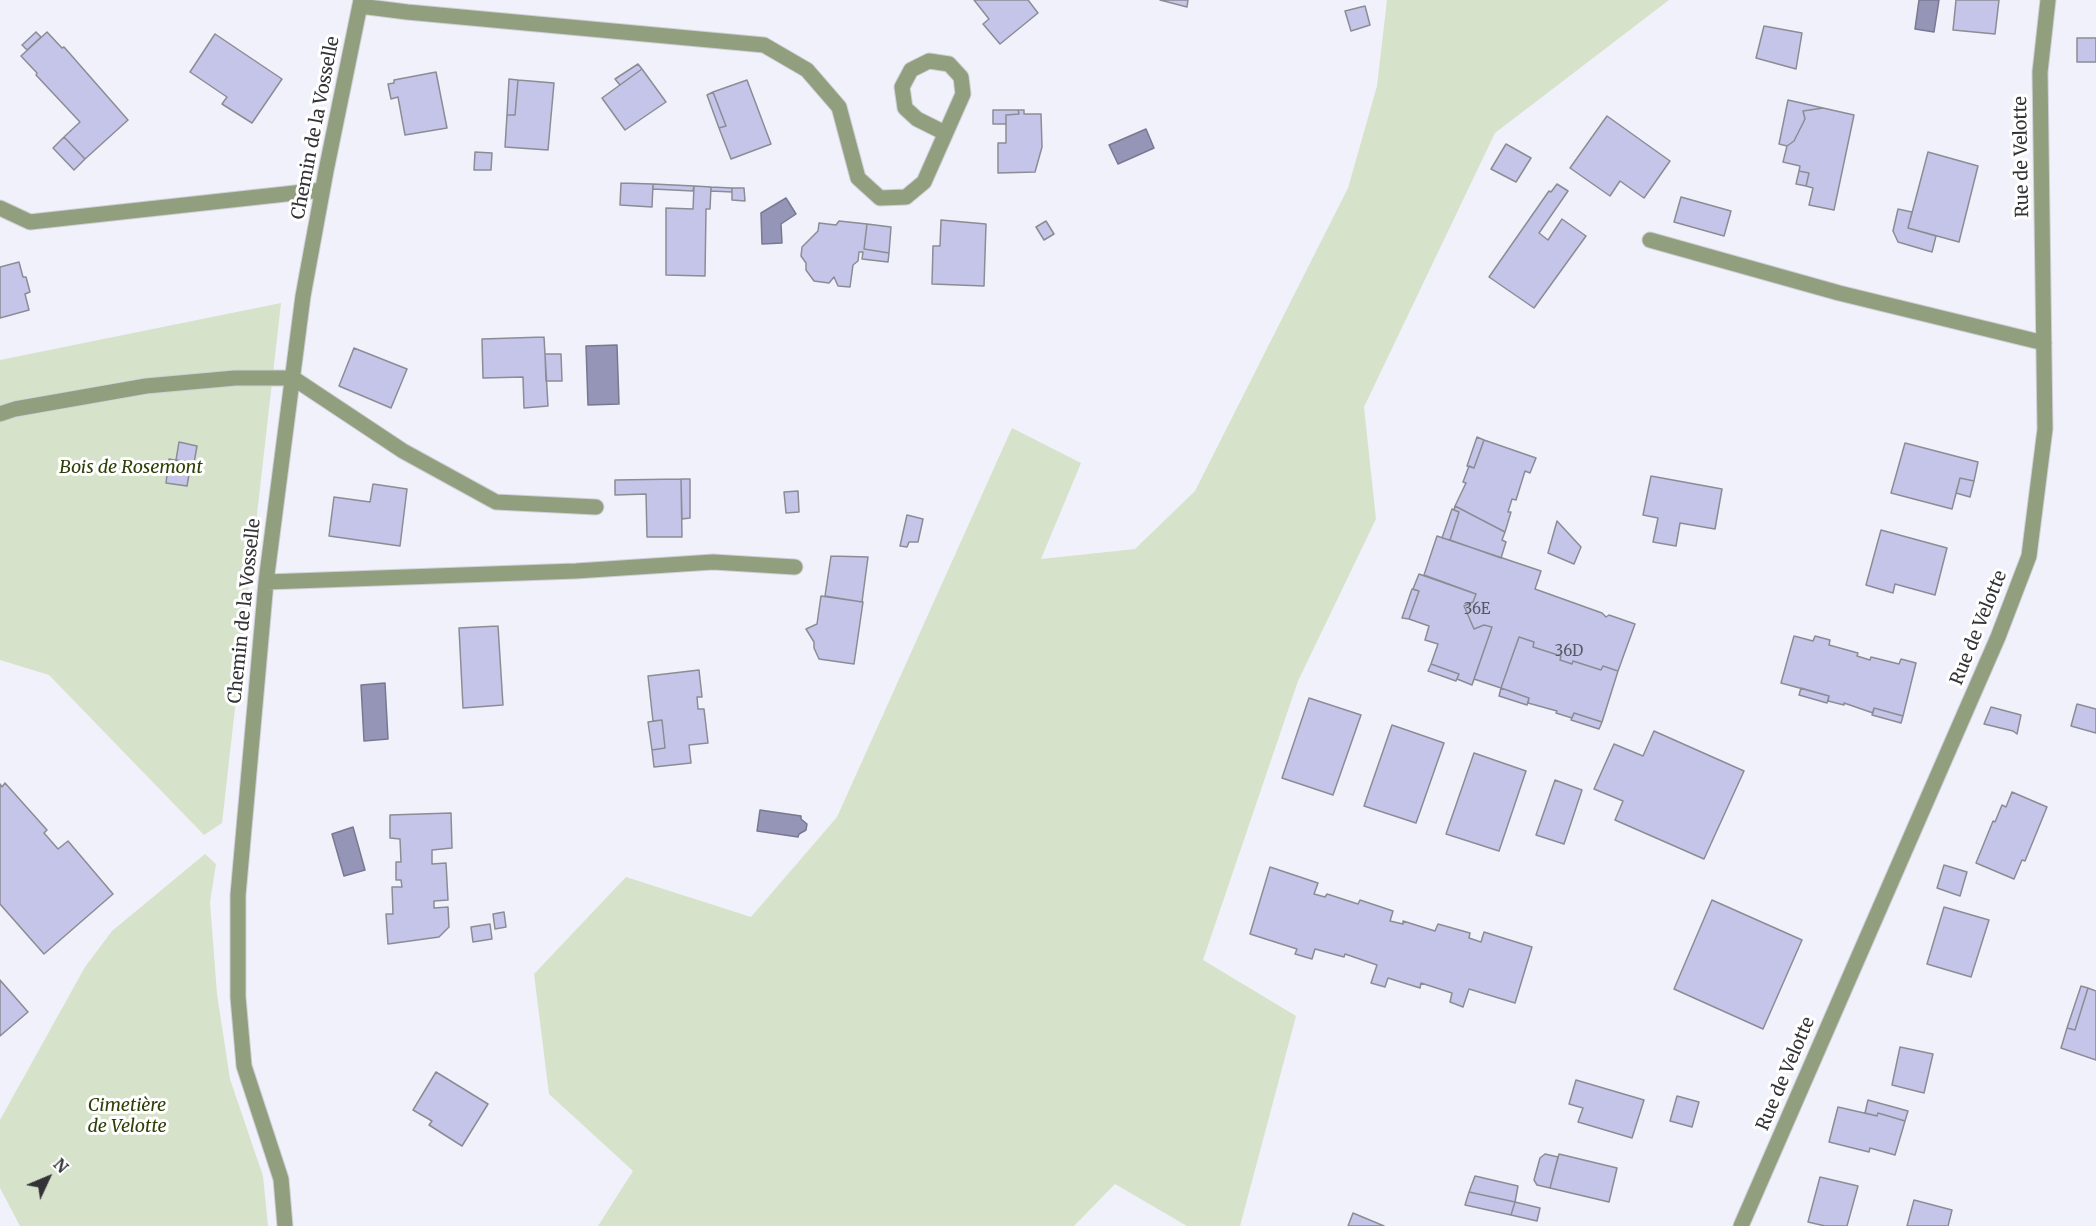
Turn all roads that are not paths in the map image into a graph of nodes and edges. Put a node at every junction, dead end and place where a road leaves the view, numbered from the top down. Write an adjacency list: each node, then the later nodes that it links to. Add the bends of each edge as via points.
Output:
1 (2048, 0): 7 (street, Rue de Velotte, via 2040,72)
2 (361, 3): 3 (street, via 419,14 764,45 807,70 839,107 858,178 880,198 906,197 924,182); 4 (street, Chemin de la Vosselle)
3 (945, 133): 3 (street, via 963,94 961,77 949,64 929,61 911,70 902,87 905,108)
4 (322, 190): 5 (street, via 30,222); 8 (street, Chemin de la Vosselle)
5 (0, 208)
6 (1650, 240): 7 (street, via 1839,293)
7 (2044, 343): 14 (street, Rue de Velotte, via 2045,429 2029,556 1998,637)
8 (293, 378): 9 (street, via 236,378 146,386); 10 (street, via 403,451 496,502); 12 (street, Chemin de la Vosselle)
9 (0, 414)
10 (596, 507)
11 (795, 567): 12 (street, via 713,562)
12 (266, 582): 13 (street, Chemin de la Vosselle, via 238,895 238,997 244,1066 281,1179)
13 (285, 1226)
14 (1741, 1226)

